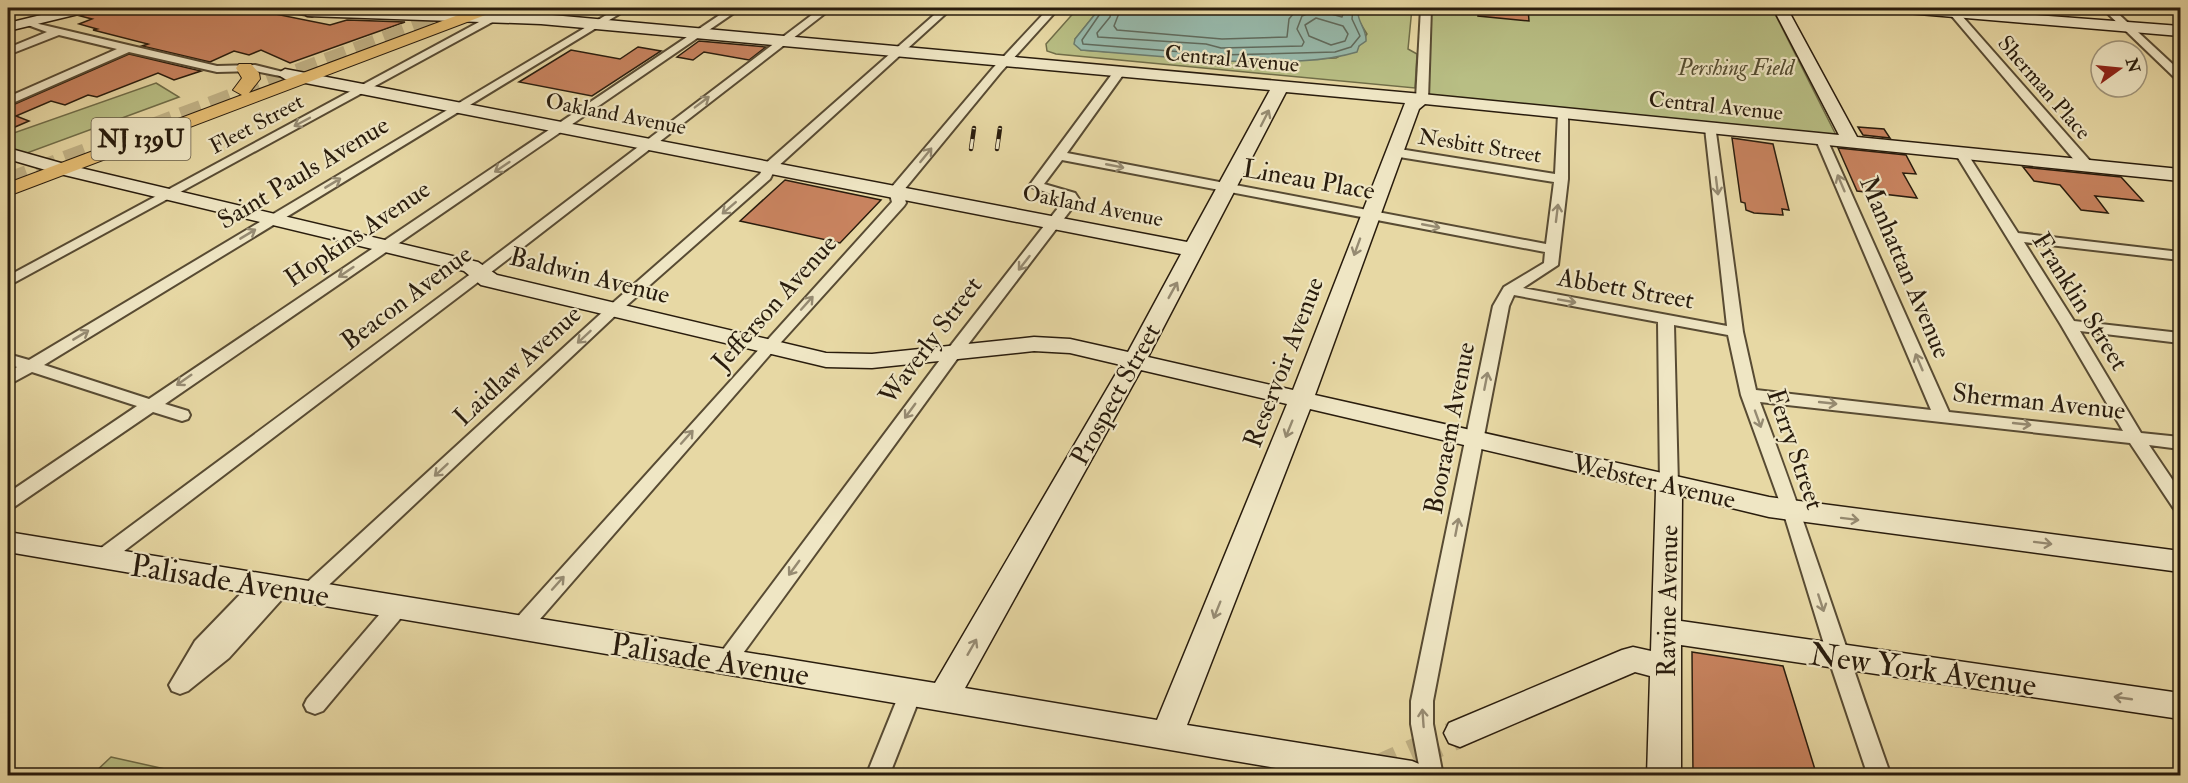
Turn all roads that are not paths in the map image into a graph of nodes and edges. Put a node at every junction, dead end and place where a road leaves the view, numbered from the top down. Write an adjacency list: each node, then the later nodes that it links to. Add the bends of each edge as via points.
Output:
1 (86, 8): 17 (street)
2 (278, 8): 12 (street)
3 (624, 8): 18 (street, Saint Pauls Avenue)
4 (736, 8): 23 (street, Hopkins Avenue)
5 (827, 8): 24 (street, Beacon Avenue)
6 (947, 8): 27 (street, Laidlaw Avenue)
7 (1054, 8): 28 (street, Jefferson Avenue)
8 (1426, 8): 37 (street)
9 (1780, 8): 44 (street)
10 (1895, 8): 13 (street)
11 (2107, 8): 19 (street)
12 (316, 10): 16 (street)
13 (1952, 10): 19 (street); 50 (street, Sherman Place)
14 (463, 12): 15 (main road, NJ 139U); 16 (main road, NJ 139U); 32 (main road, NJ 139U)
15 (491, 13): 18 (street, Central Avenue); 35 (street, Fleet Street)
16 (438, 16): 31 (main road, NJ 139U)
17 (29, 22): 20 (street); 21 (street, Oakland Avenue)
18 (597, 24): 23 (street, Central Avenue); 39 (street, Saint Pauls Avenue)
19 (2127, 26): 22 (street); 33 (street)
20 (8, 27)
21 (59, 31): 25 (street, Oakland Avenue); 26 (street)
22 (2181, 31)
23 (698, 33): 24 (street, Central Avenue); 41 (street, Hopkins Avenue)
24 (782, 42): 27 (street, Central Avenue); 45 (street, Beacon Avenue, one-way to 24)
25 (128, 48): 29 (street, Oakland Avenue, via 217,69); 38 (street)
26 (8, 52)
27 (900, 52): 28 (street, Central Avenue); 52 (street, Laidlaw Avenue)
28 (1005, 62): 30 (street, Central Avenue); 58 (street, Jefferson Avenue, one-way to 28)
29 (245, 68): 31 (street, Oakland Avenue); 36 (main road, via 252,79)
30 (1119, 72): 34 (street, Central Avenue); 49 (street, Waverly Street)
31 (285, 74): 32 (street, Oakland Avenue); 36 (main road, NJ 139U)
32 (303, 77): 35 (street, Oakland Avenue); 51 (main road, NJ 139U)
33 (2181, 77)
34 (1281, 87): 37 (street, Central Avenue); 56 (street, Prospect Street, one-way to 34)
35 (362, 89): 39 (street, Oakland Avenue); 59 (street, Fleet Street, one-way to 59)
36 (242, 90): 51 (main road, NJ 139U)
37 (1422, 99): 40 (street, Central Avenue); 46 (street, Reservoir Avenue, via 1410,105)
38 (8, 101)
39 (457, 108): 41 (street, Oakland Avenue); 61 (street, Saint Pauls Avenue, one-way to 39)
40 (1564, 114): 42 (street, Central Avenue); 55 (street)
41 (559, 127): 45 (street, Oakland Avenue); 64 (street, Hopkins Avenue, one-way to 64)
42 (1711, 128): 43 (street, Central Avenue); 74 (street, Ferry Street, one-way to 74)
43 (1822, 140): 44 (street, Central Avenue); 86 (street, Manhattan Avenue, one-way to 43)
44 (1851, 142): 47 (street, Central Avenue)
45 (646, 145): 52 (street, Oakland Avenue); 68 (street, Beacon Avenue)
46 (1393, 152): 55 (street, Nesbitt Street); 60 (street, Reservoir Avenue)
47 (1961, 153): 50 (street, Central Avenue); 63 (street, Franklin Street)
48 (12, 154): 51 (street, Baldwin Avenue)
49 (1058, 155): 56 (street, Lineau Place, one-way to 56); 62 (street, Waverly Street, via 1036,186 1070,195 1072,199)
50 (2086, 165): 53 (street, Central Avenue)
51 (53, 167): 54 (main road, NJ 139U); 57 (main road, NJ 139U); 59 (street, Baldwin Avenue)
52 (770, 167): 58 (street, Oakland Avenue); 71 (street, Laidlaw Avenue, one-way to 71, via 765,176)
53 (2181, 175)
54 (8, 178)
55 (1561, 179): 65 (street, one-way to 55)
56 (1229, 189): 60 (street, Lineau Place); 66 (street, Prospect Street)
57 (8, 190)
58 (896, 192): 62 (street, Oakland Avenue); 76 (street, Jefferson Avenue, one-way to 58, via 899,203)
59 (168, 194): 61 (street, Baldwin Avenue); 69 (street, Fleet Street)
60 (1369, 214): 65 (street, Lineau Place, one-way to 65); 83 (street, Reservoir Avenue, one-way to 83)
61 (274, 219): 64 (street, Baldwin Avenue); 80 (street, Saint Pauls Avenue, one-way to 61)
62 (1055, 223): 66 (street, Oakland Avenue); 77 (street, Waverly Street, one-way to 77)
63 (2014, 237): 67 (street); 73 (street, Franklin Street)
64 (387, 245): 68 (street, Baldwin Avenue, via 471,266); 84 (street, Hopkins Avenue, one-way to 84)
65 (1553, 249): 70 (street, via 1551,265)
66 (1195, 250): 79 (street, Prospect Street, one-way to 66)
67 (2181, 256)
68 (481, 273): 71 (street, Baldwin Avenue, via 489,280); 95 (street, Beacon Avenue)
69 (8, 282)
70 (1509, 290): 72 (street, Abbett Street, one-way to 72); 88 (street, Booraem Avenue, one-way to 70, via 1501,306)
71 (612, 311): 76 (street, Baldwin Avenue); 97 (street, Laidlaw Avenue, one-way to 97)
72 (1666, 319): 74 (street, Abbett Street); 90 (street, Ravine Avenue)
73 (2069, 325): 75 (street); 87 (street, Franklin Street)
74 (1735, 332): 82 (street, Ferry Street)
75 (2181, 338)
76 (768, 347): 77 (street, Baldwin Avenue, via 826,360 872,361); 99 (street, Jefferson Avenue, one-way to 76)
77 (954, 352): 79 (street, Baldwin Avenue, via 1034,344 1070,346); 102 (street, Waverly Street, one-way to 102)
78 (8, 359): 80 (street)
79 (1135, 360): 83 (street, Webster Avenue); 105 (street, Prospect Street, one-way to 79)
80 (31, 365): 81 (street, Saint Pauls Avenue); 84 (street)
81 (8, 380)
82 (1749, 395): 86 (street, Sherman Avenue, one-way to 86); 93 (street, Ferry Street, one-way to 93)
83 (1301, 400): 88 (street, Webster Avenue); 109 (street, Reservoir Avenue, one-way to 109)
84 (149, 405): 85 (street); 91 (street, Hopkins Avenue)
85 (182, 415)
86 (1942, 415): 87 (street, Sherman Avenue, one-way to 87)
87 (2135, 437): 89 (street, Sherman Avenue); 92 (street, Franklin Street)
88 (1475, 438): 90 (street, Webster Avenue); 112 (street, Booraem Avenue, one-way to 88, via 1422,724 1422,701)
89 (2181, 443)
90 (1669, 485): 93 (street, Webster Avenue); 100 (street, Ravine Avenue)
91 (8, 502)
92 (2181, 504)
93 (1792, 511): 96 (street, Webster Avenue, one-way to 96); 101 (street, Ferry Street, one-way to 101)
94 (8, 542): 95 (street, Palisade Avenue)
95 (100, 559): 97 (street, Palisade Avenue)
96 (2181, 561)
97 (284, 588): 97 (street, via 202,647 180,685 222,652); 98 (street, Palisade Avenue)
98 (398, 607): 99 (street, Palisade Avenue); 106 (street)
99 (520, 628): 102 (street, Palisade Avenue)
100 (1667, 631): 101 (street, New York Avenue); 103 (street, Ravine Avenue)
101 (1838, 657): 107 (street, New York Avenue, one-way to 101); 114 (street, Ferry Street)
102 (726, 661): 104 (street, Palisade Avenue)
103 (1666, 667): 108 (street, via 1633,659); 113 (street, Ravine Avenue)
104 (911, 692): 105 (street, Palisade Avenue); 110 (street)
105 (943, 698): 109 (street, Palisade Avenue)
106 (315, 705)
107 (2181, 706)
108 (1460, 733)
109 (1167, 735): 111 (street, Palisade Avenue)
110 (877, 776)
111 (1412, 776)
112 (1432, 776)
113 (1664, 776)
114 (1880, 776)

